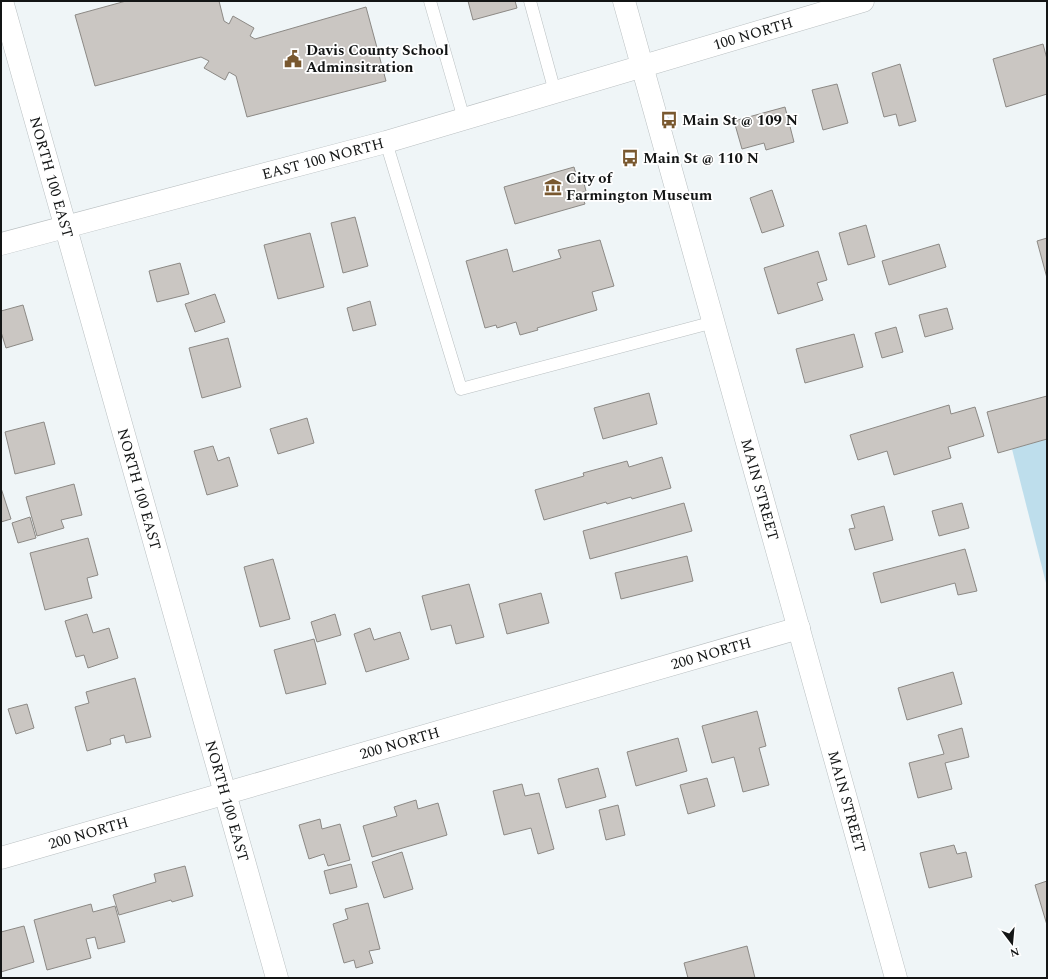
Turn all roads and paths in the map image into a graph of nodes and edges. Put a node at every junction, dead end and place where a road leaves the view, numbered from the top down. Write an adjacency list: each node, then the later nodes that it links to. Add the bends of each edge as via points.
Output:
1 (2, 1): 10 (street, NORTH 100 EAST)
2 (430, 1): 8 (lane)
3 (530, 1): 7 (lane)
4 (624, 1): 6 (street, MAIN STREET)
5 (863, 1): 6 (street, 100 NORTH)
6 (642, 66): 7 (street, EAST 100 NORTH); 12 (street, MAIN STREET)
7 (555, 92): 8 (street, EAST 100 NORTH)
8 (464, 119): 9 (street, EAST 100 NORTH)
9 (386, 142): 10 (street, EAST 100 NORTH); 12 (lane, via 461,389)
10 (65, 226): 11 (street, EAST 100 NORTH); 14 (street, NORTH 100 EAST)
11 (1, 244)
12 (714, 322): 13 (street, MAIN STREET)
13 (799, 628): 14 (street, 200 NORTH); 17 (street, MAIN STREET)
14 (225, 794): 15 (street, 200 NORTH); 16 (street, NORTH 100 EAST)
15 (1, 858)
16 (277, 978)
17 (896, 978)

